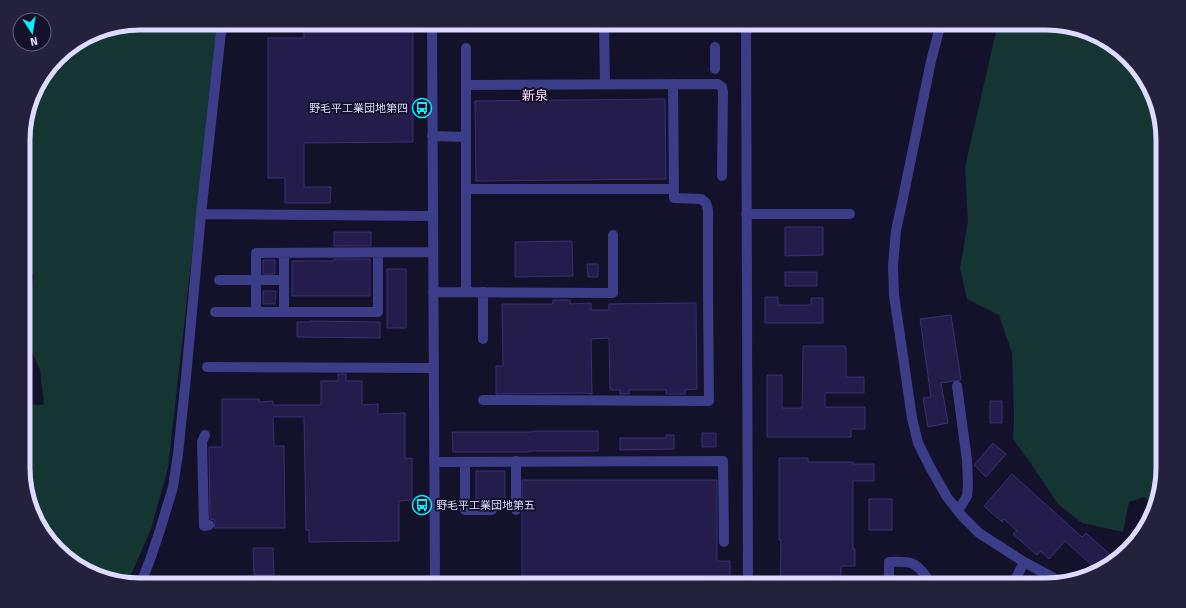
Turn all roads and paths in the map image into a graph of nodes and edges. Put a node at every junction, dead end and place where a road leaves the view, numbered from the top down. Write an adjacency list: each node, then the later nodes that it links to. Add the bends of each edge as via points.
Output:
1 (221, 30): 17 (street)
2 (432, 30): 12 (street)
3 (604, 30): 9 (street)
4 (746, 30): 18 (street)
5 (939, 30): 45 (street, via 896,231 894,296 918,443 947,497)
6 (715, 47): 8 (street)
7 (466, 48): 11 (street)
8 (715, 69)
9 (605, 84): 10 (street); 11 (street)
10 (673, 84): 14 (street, via 718,84 722,87); 16 (street)
11 (466, 85): 13 (street)
12 (432, 136): 13 (street); 20 (street)
13 (466, 137): 15 (street)
14 (722, 176)
15 (466, 188): 16 (street); 29 (street)
16 (674, 189): 38 (street, via 674,198 701,199 706,203 708,210 709,401)
17 (201, 214): 20 (street); 49 (street, via 173,487)
18 (746, 214): 19 (street); 51 (street)
19 (850, 214)
20 (433, 216): 22 (street)
21 (613, 235): 30 (street, via 613,292)
22 (433, 252): 24 (street); 28 (street)
23 (284, 253): 24 (street); 26 (street, via 256,253); 27 (street)
24 (378, 253): 33 (street, via 378,312)
25 (219, 280): 26 (street)
26 (256, 280): 27 (street); 32 (street)
27 (284, 280): 33 (street)
28 (433, 292): 29 (street); 36 (street)
29 (466, 292): 30 (street)
30 (483, 292): 34 (street)
31 (215, 312): 32 (street)
32 (256, 312): 33 (street)
33 (284, 312)
34 (483, 339)
35 (207, 367): 36 (street)
36 (434, 368): 41 (street)
37 (957, 386): 45 (street, via 968,485 967,496)
38 (483, 400)
39 (206, 435): 46 (street, via 202,442 204,526)
40 (516, 461): 42 (street); 44 (street); 47 (street, via 723,461)
41 (434, 462): 42 (street); 50 (street)
42 (465, 462): 43 (street, via 465,510)
43 (492, 510)
44 (516, 510)
45 (958, 511): 48 (street, via 979,533)
46 (209, 525)
47 (724, 542)
48 (1024, 562): 54 (street); 55 (street)
49 (143, 578)
50 (435, 578)
51 (748, 578)
52 (889, 578): 53 (street, via 890,562 905,561 915,564)
53 (927, 578)
54 (1016, 578)
55 (1054, 578)

